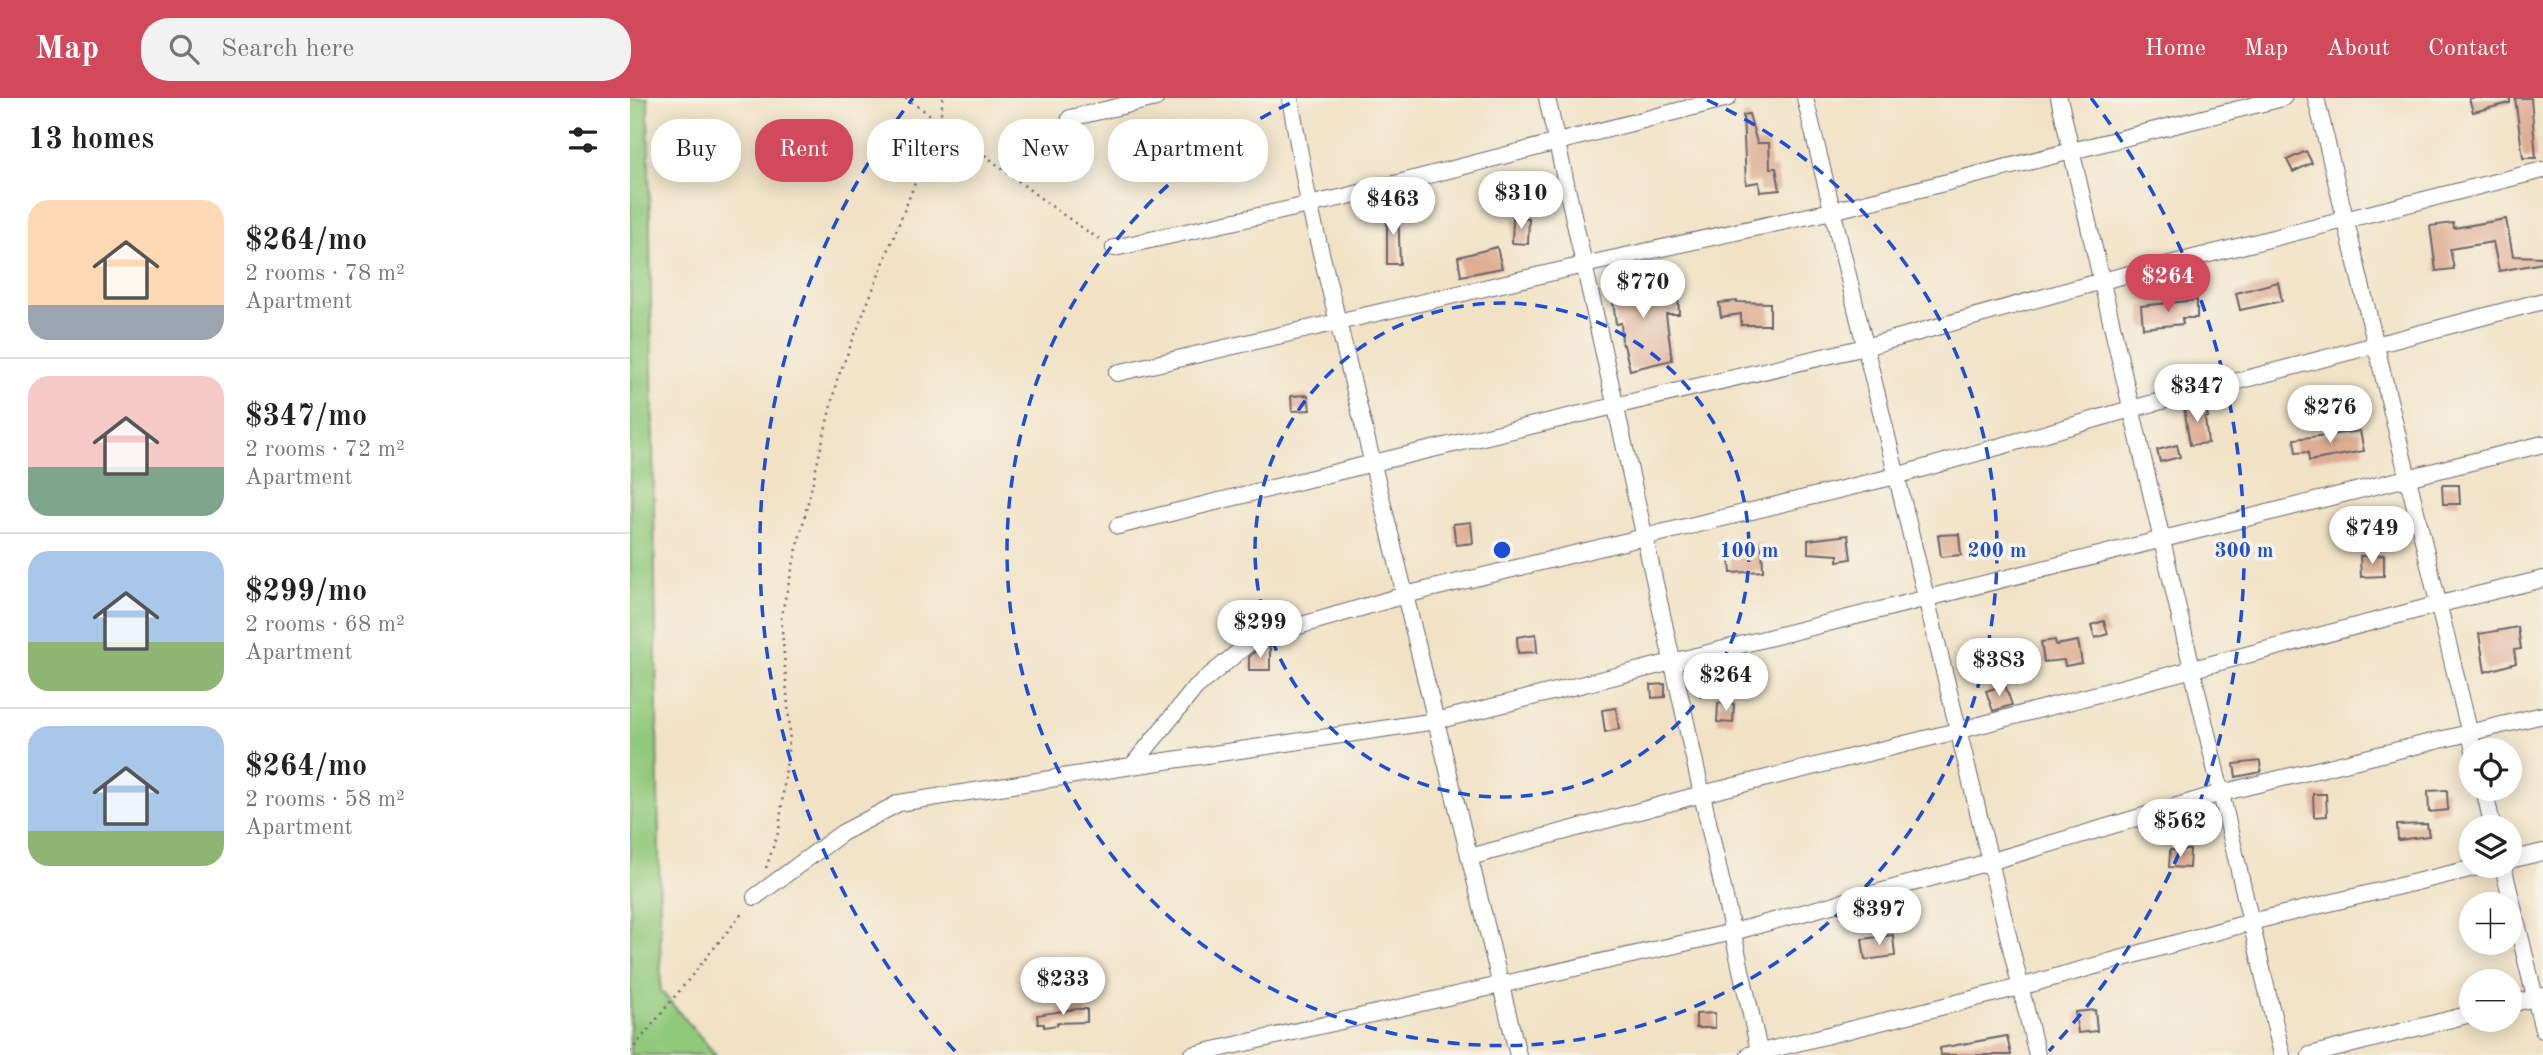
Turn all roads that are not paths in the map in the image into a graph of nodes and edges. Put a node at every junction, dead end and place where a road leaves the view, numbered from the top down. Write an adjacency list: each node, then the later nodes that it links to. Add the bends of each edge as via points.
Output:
1 (1156, 98): 9 (street)
2 (1290, 98): 13 (street)
3 (1548, 98): 10 (street)
4 (1728, 98): 10 (street)
5 (1805, 98): 14 (street)
6 (2059, 98): 11 (street)
7 (2283, 98): 11 (street)
8 (2316, 98): 15 (street)
9 (1070, 118)
10 (1556, 142): 13 (street); 17 (street)
11 (2072, 152): 14 (street); 18 (street)
12 (2543, 170): 15 (street)
13 (1309, 204): 16 (street); 20 (street)
14 (1832, 211): 17 (street); 22 (street)
15 (2346, 221): 18 (street); 21 (street)
16 (1114, 248)
17 (1584, 265): 20 (street); 24 (street)
18 (2102, 281): 22 (street); 25 (street)
19 (2543, 302): 21 (street)
20 (1338, 323): 23 (street); 27 (street)
21 (2376, 344): 25 (street); 29 (street)
22 (1865, 347): 24 (street); 28 (street)
23 (1117, 373)
24 (1615, 405): 27 (street); 31 (street)
25 (2132, 409): 28 (street); 32 (street)
26 (2543, 444): 29 (street)
27 (1373, 463): 30 (street); 34 (street)
28 (1896, 476): 31 (street); 35 (street)
29 (2409, 478): 32 (street); 36 (street)
30 (1118, 526)
31 (1644, 537): 34 (street); 37 (street)
32 (2162, 541): 35 (street); 38 (street)
33 (2543, 579): 36 (street)
34 (1405, 595): 40 (street); 44 (street, via 1254,639 1196,687)
35 (1926, 600): 37 (street); 41 (street)
36 (2440, 604): 38 (street); 42 (street)
37 (1672, 663): 40 (street); 46 (street)
38 (2192, 669): 41 (street); 45 (street)
39 (2543, 715): 42 (street)
40 (1436, 721): 44 (street); 48 (street)
41 (1957, 731): 46 (street); 50 (street)
42 (2470, 731): 43 (street); 45 (street)
43 (2471, 738)
44 (1132, 766): 53 (street, via 899,803 842,833)
45 (2221, 793): 50 (street); 54 (street)
46 (1702, 794): 48 (street); 55 (street)
47 (2543, 852): 49 (street)
48 (1470, 857): 56 (street)
49 (2522, 857)
50 (1989, 862): 55 (street); 57 (street)
51 (2459, 872): 54 (street)
52 (2506, 878): 58 (street)
53 (755, 897)
54 (2251, 922): 57 (street); 65 (street)
55 (1733, 932): 56 (street); 61 (street)
56 (1502, 987): 62 (street); 63 (street)
57 (2020, 987): 61 (street); 64 (street)
58 (2539, 997): 60 (street)
59 (2459, 1017): 66 (street)
60 (2543, 1030)
61 (1756, 1054)
62 (1192, 1055)
63 (1518, 1055)
64 (2037, 1055)
65 (2282, 1055)
66 (2310, 1055)

